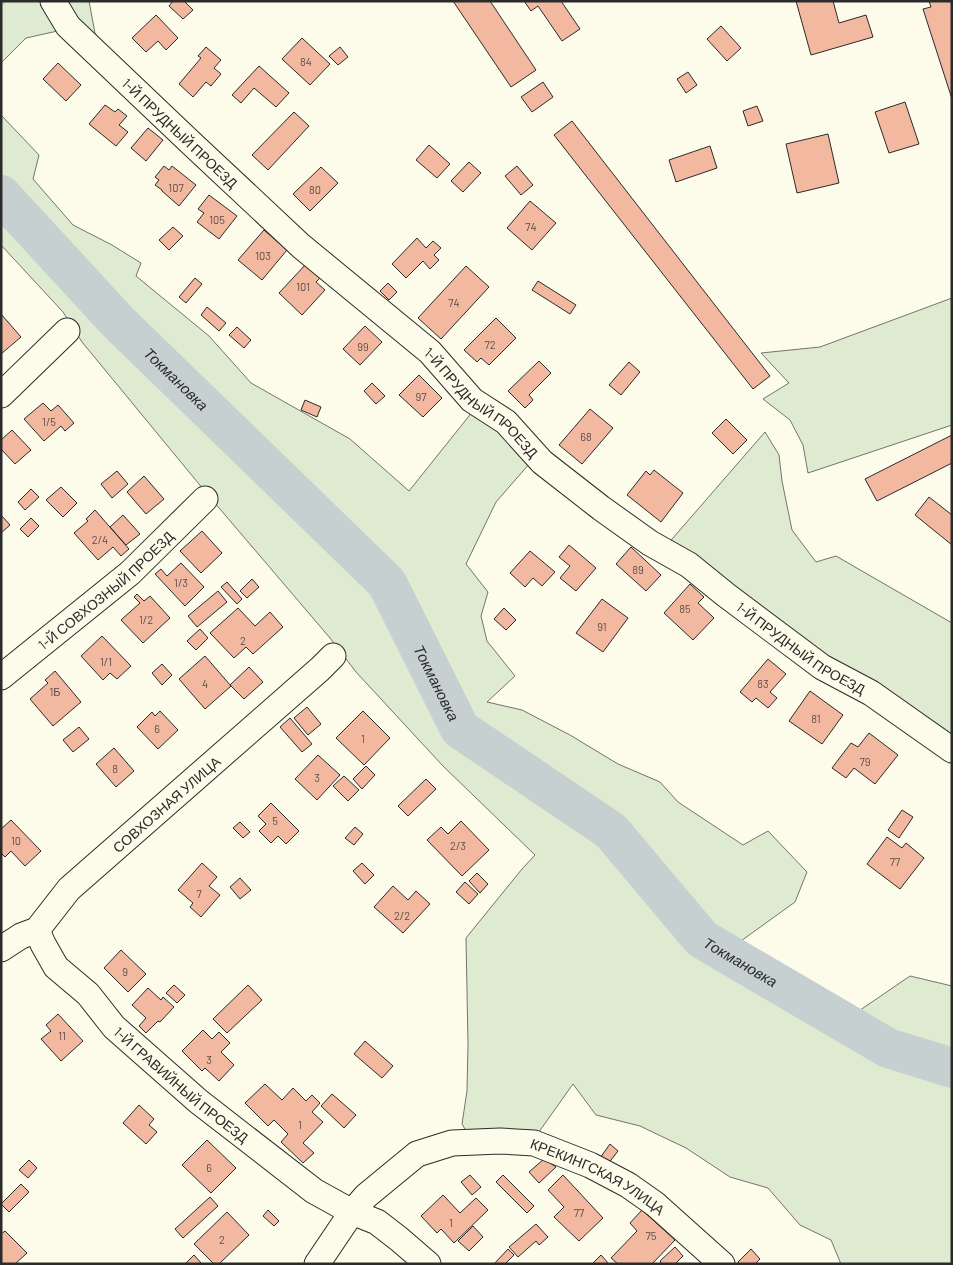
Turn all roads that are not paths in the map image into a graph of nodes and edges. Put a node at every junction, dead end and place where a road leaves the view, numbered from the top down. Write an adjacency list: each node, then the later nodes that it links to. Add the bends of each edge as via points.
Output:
1 (53, 1): 7 (street, 1-Й ПРУДНЫЙ ПРОЕЗД, via 68,26 198,149 301,246 430,352 472,400 506,422 542,462 643,538 689,565 822,667 871,692)
2 (67, 331): 3 (street)
3 (1, 395)
4 (205, 499): 6 (street, 1-Й СОВХОЗНЫЙ ПРОЕЗД, via 130,574)
5 (333, 656): 8 (street, СОВХОЗНАЯ УЛИЦА, via 69,889)
6 (1, 677)
7 (952, 750)
8 (37, 930): 9 (street, СОВХОЗНАЯ УЛИЦА); 10 (street, 1-Й ГРАВИЙНЫЙ ПРОЕЗД, via 56,967 88,994 114,1027 198,1101 314,1191)
9 (1, 949)
10 (352, 1212): 11 (street, КРЕКИНГСКАЯ УЛИЦА); 12 (street, 1-Й ГРАВИЙНЫЙ ПРОЕЗД, via 377,1222); 13 (street, КРЕКИНГСКАЯ УЛИЦА, via 366,1196 417,1154 452,1143 534,1143 590,1165 628,1185 655,1204)
11 (317, 1264)
12 (428, 1264)
13 (722, 1264)

